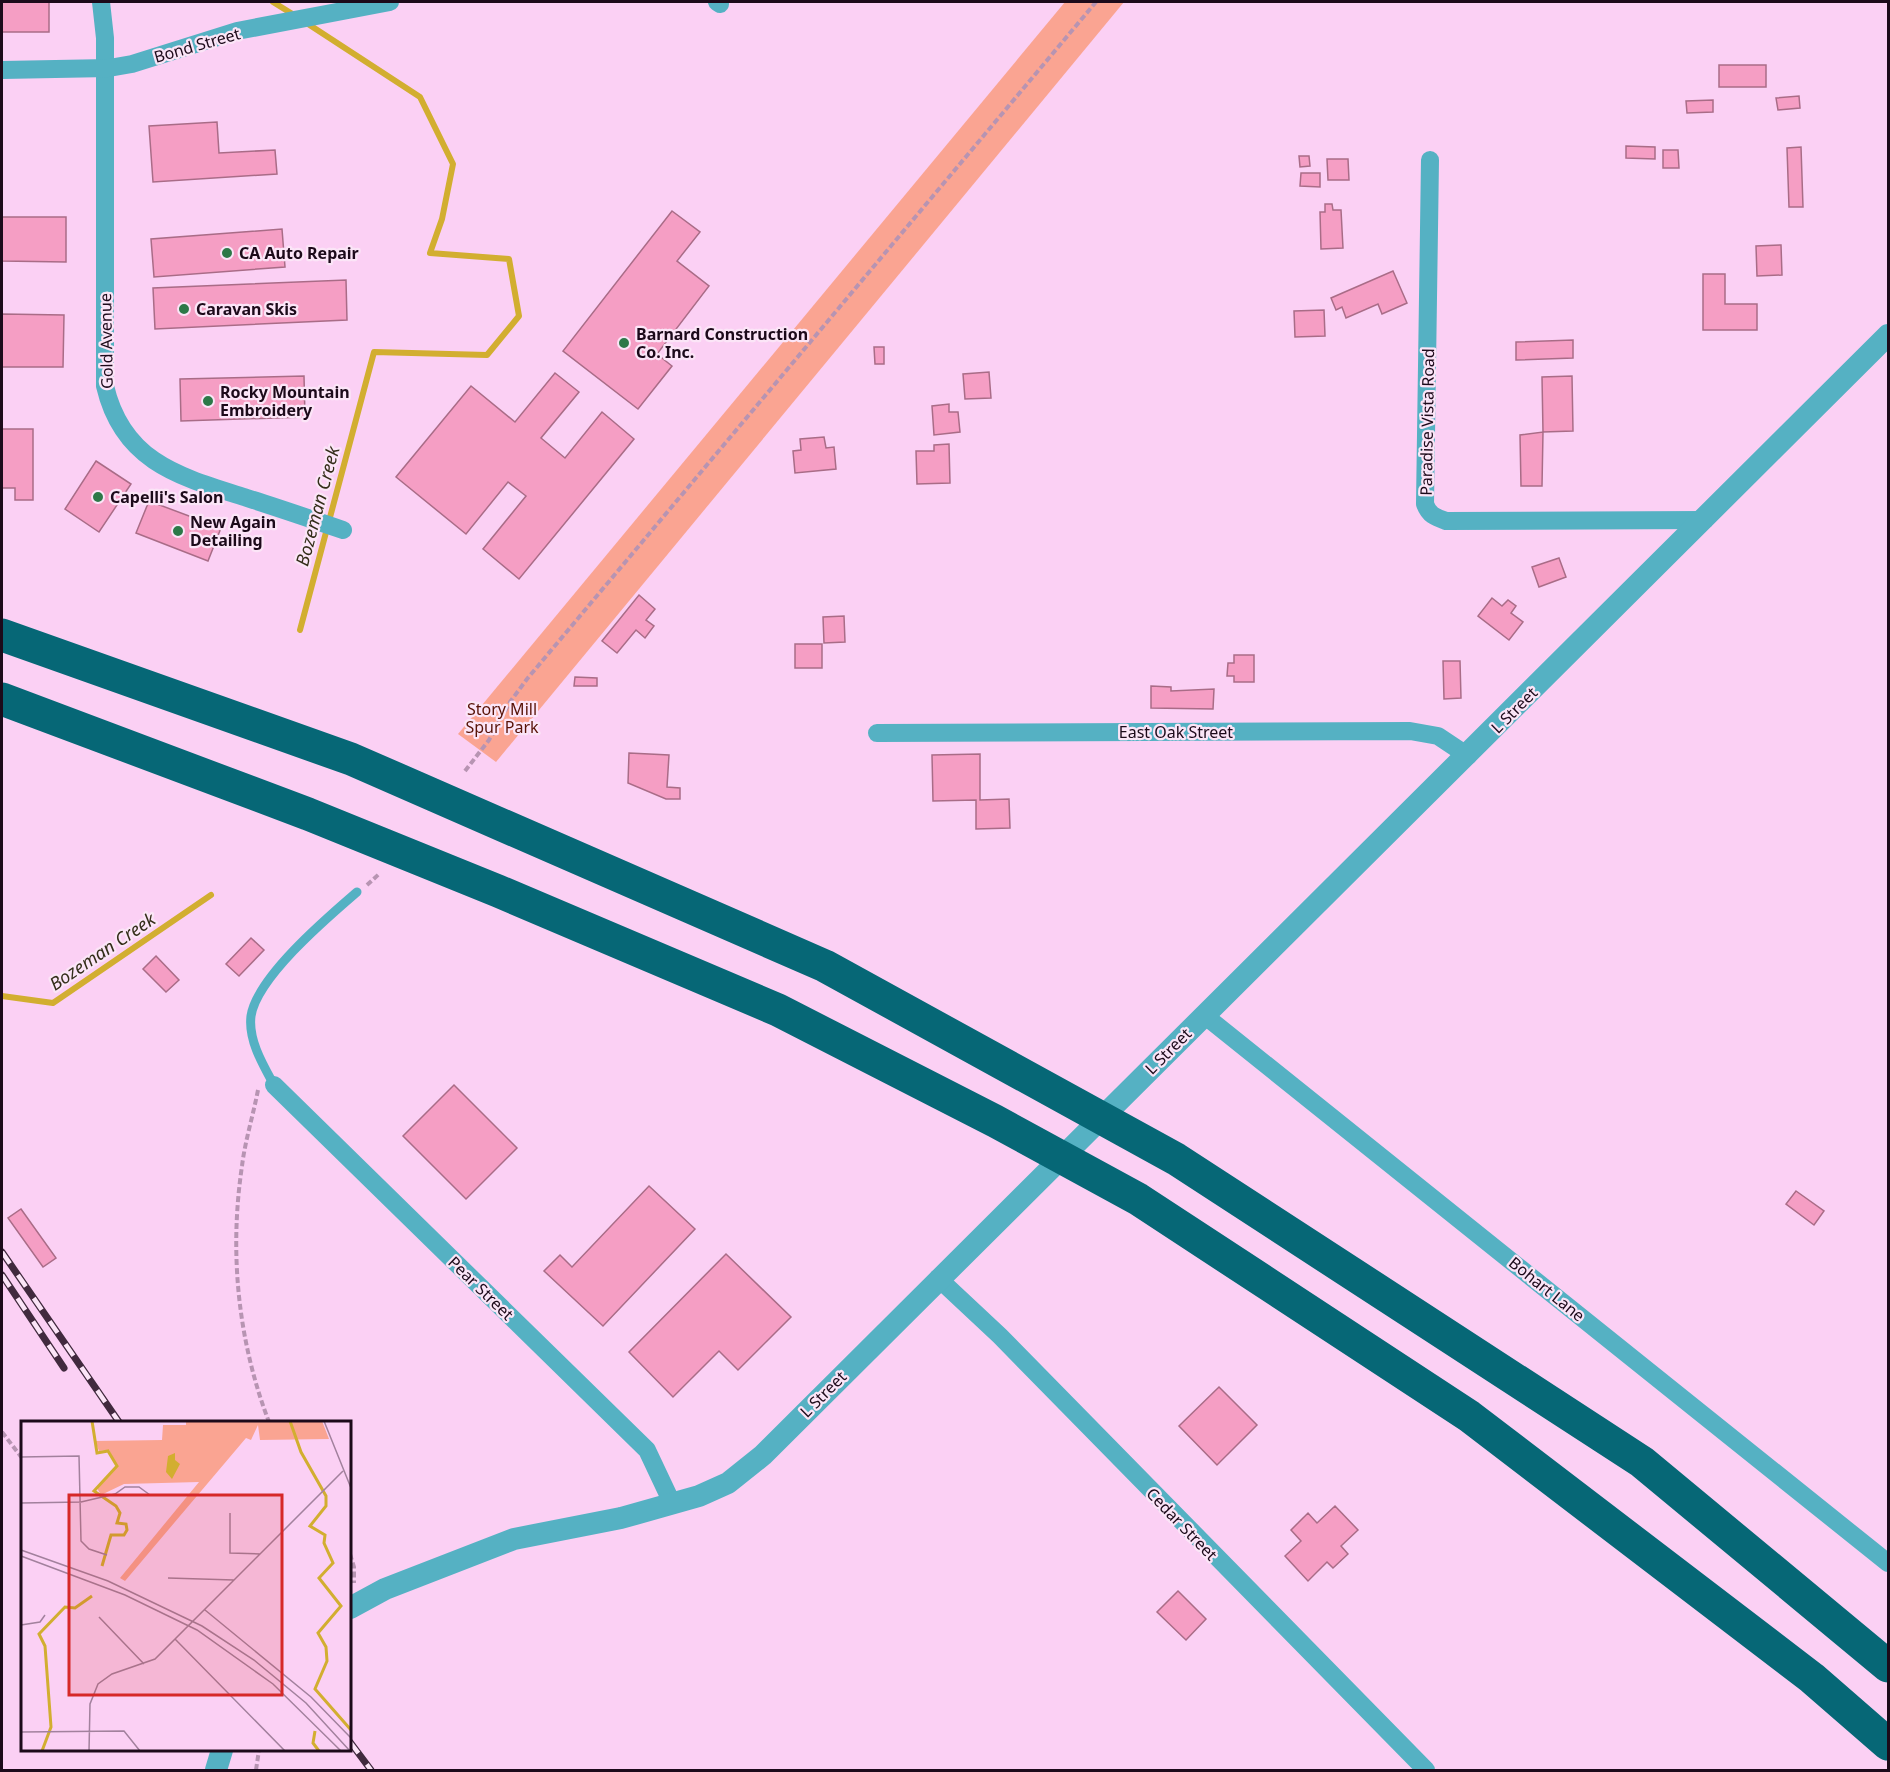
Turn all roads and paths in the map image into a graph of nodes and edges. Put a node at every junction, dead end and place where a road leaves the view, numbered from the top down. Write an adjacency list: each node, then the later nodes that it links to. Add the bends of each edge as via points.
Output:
1 (101, 2): 4 (street, Gold Avenue)
2 (390, 2): 4 (street, Bond Street, via 249,30 132,64)
3 (1096, 2): 14 (path, via 527,679)
4 (105, 68): 5 (street, Bond Street); 9 (street, Gold Avenue, via 105,386 110,410 132,441 166,469)
5 (2, 70)
6 (1430, 160): 8 (street, Paradise Vista Road, via 1425,504 1428,511 1446,521)
7 (1888, 335): 8 (street, L Street)
8 (1705, 520): 13 (street, L Street)
9 (343, 530)
10 (2, 635): 29 (highway, via 351,759 825,966 1176,1159 1642,1462)
11 (2, 699): 30 (highway, via 308,814 778,1010 1138,1199 1469,1416 1812,1678)
12 (877, 733): 13 (street, East Oak Street, via 1410,731 1438,736)
13 (1468, 756): 17 (street, L Street)
14 (465, 771)
15 (379, 874): 16 (path)
16 (360, 890): 18 (lane, via 309,933 260,995 251,1016)
17 (1204, 1015): 20 (street, L Street); 26 (street, Bohart Lane)
18 (260, 1060): 19 (lane); 21 (path, via 242,1165 236,1276 250,1364)
19 (274, 1085): 24 (street, Pear Street, via 646,1450)
20 (938, 1278): 24 (street, L Street, via 763,1455 728,1483); 35 (street, Cedar Street)
21 (269, 1421)
22 (2, 1432): 23 (path)
23 (21, 1457)
24 (672, 1503): 28 (street, L Street, via 621,1518 514,1539 404,1581)
25 (351, 1557): 27 (path)
26 (1888, 1563)
27 (354, 1582)
28 (351, 1608)
29 (1888, 1666)
30 (1888, 1744)
31 (221, 1751): 33 (street)
32 (259, 1751): 34 (path)
33 (216, 1770)
34 (256, 1770)
35 (1426, 1770)

